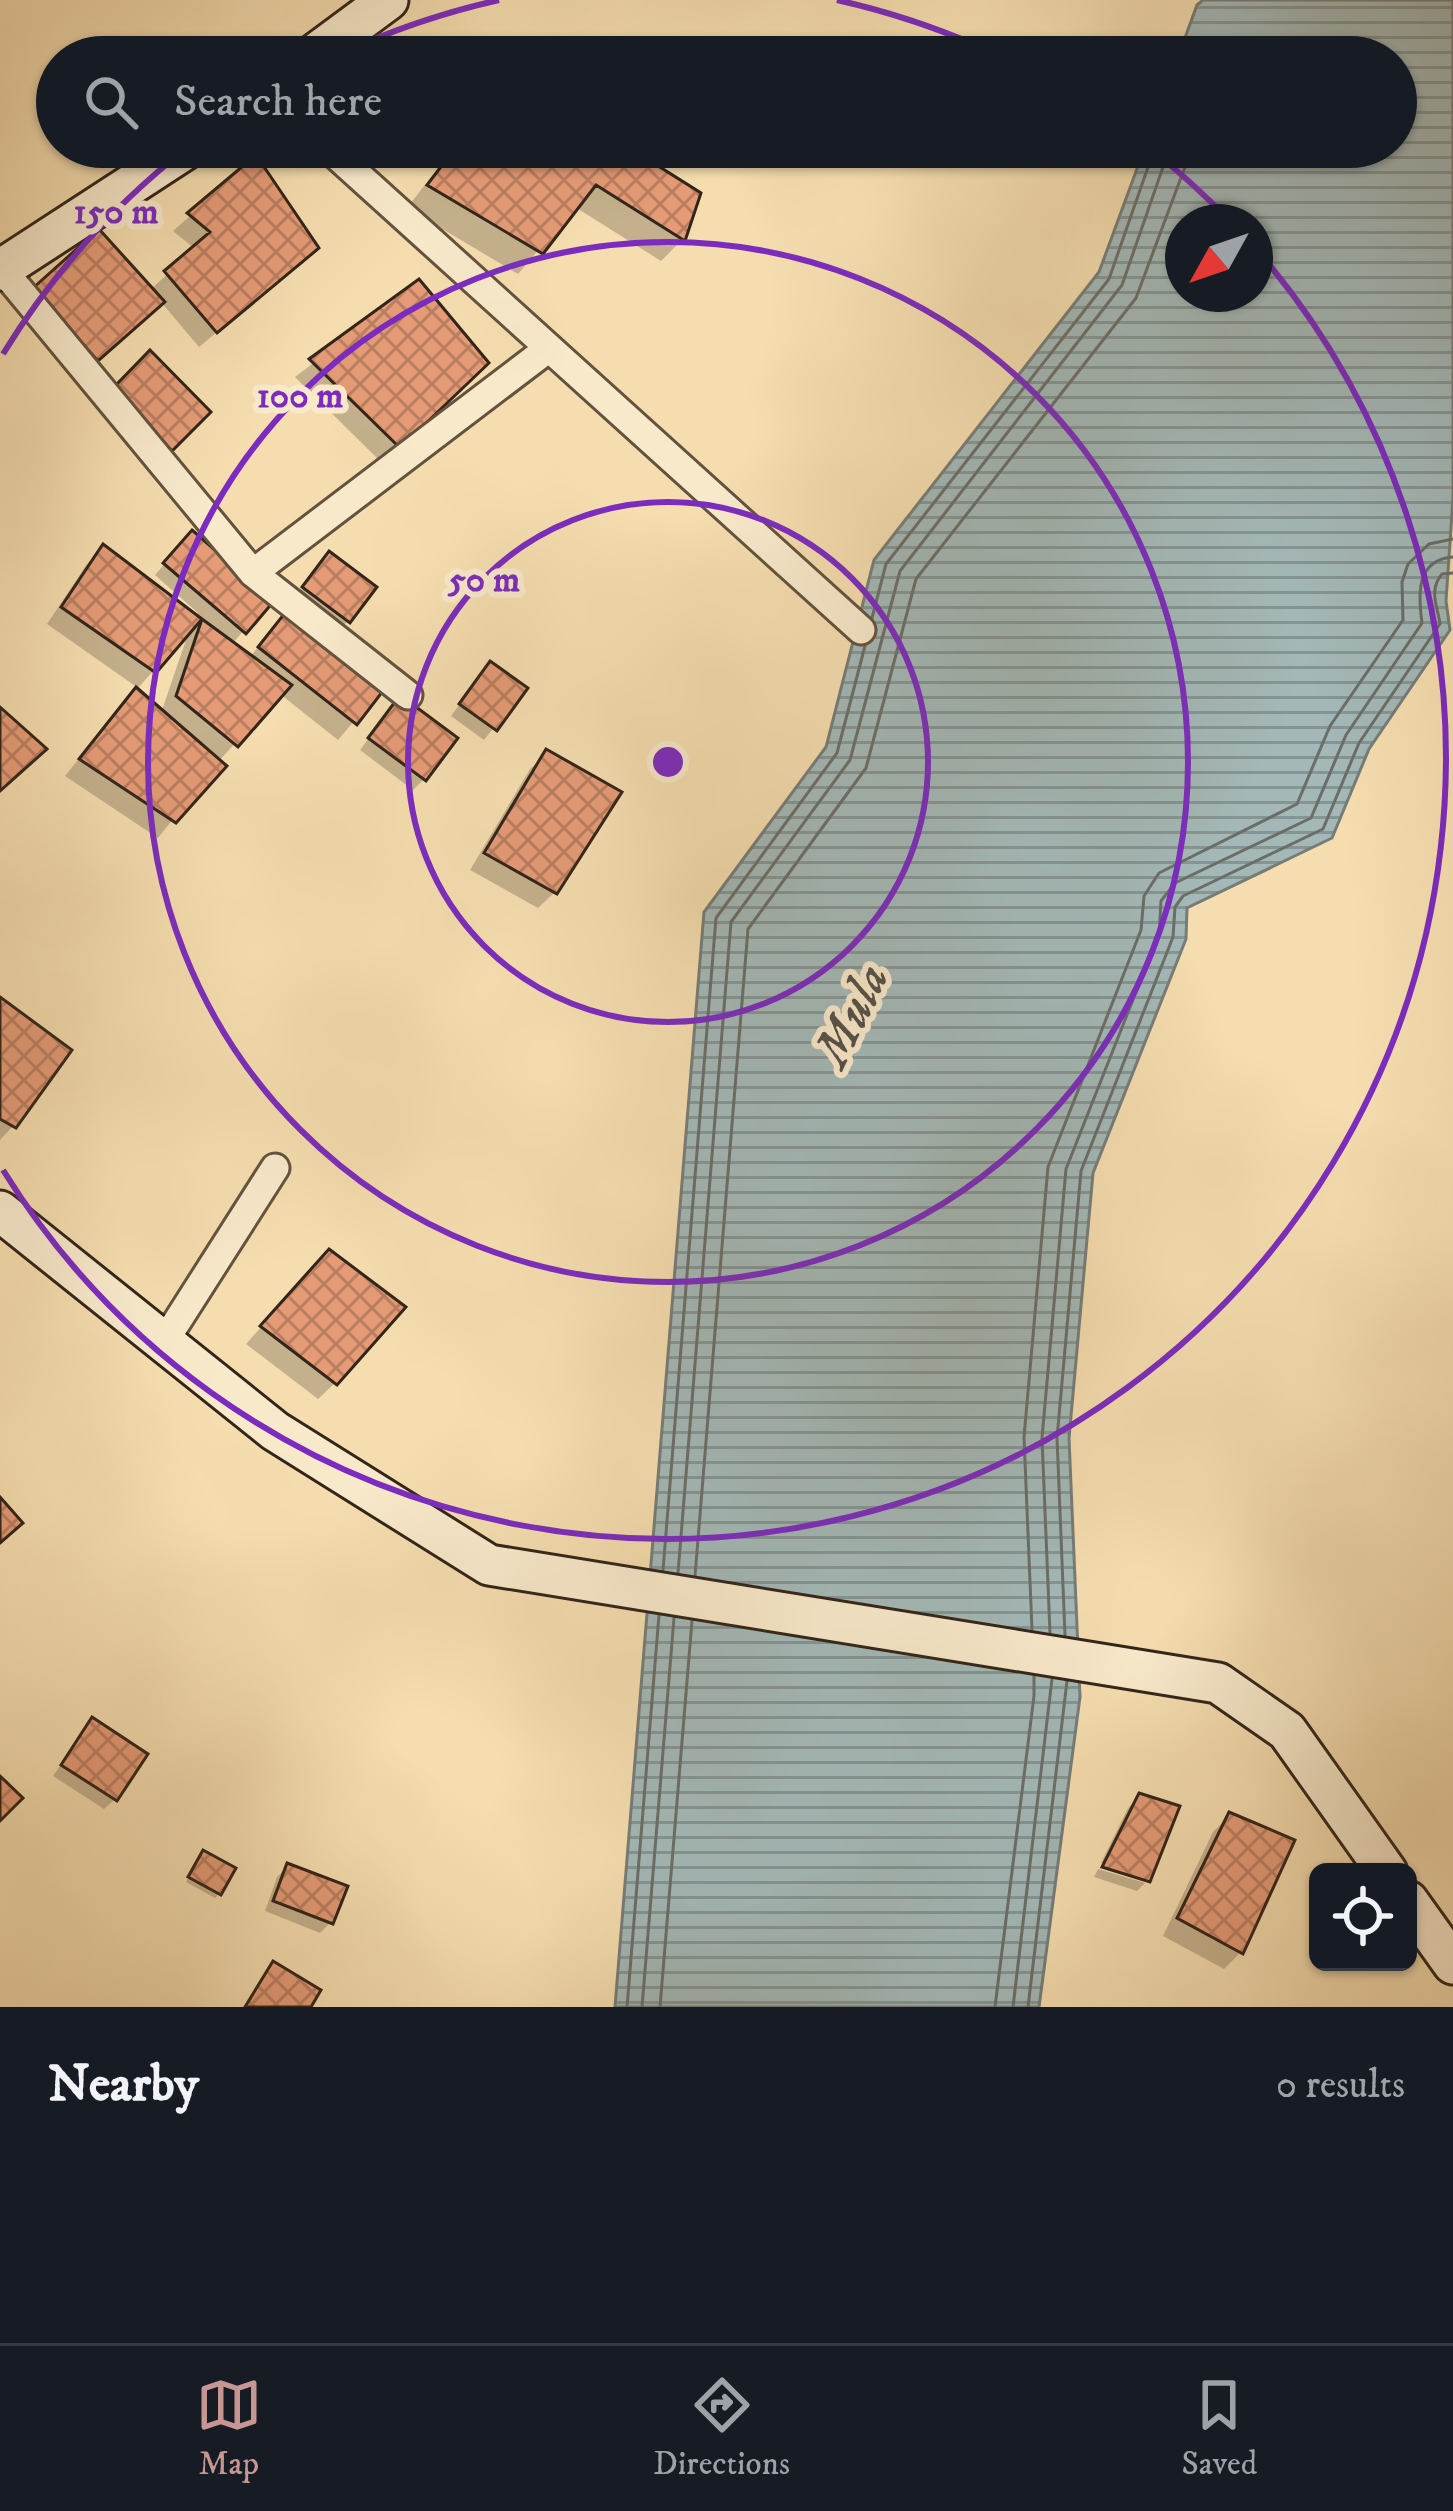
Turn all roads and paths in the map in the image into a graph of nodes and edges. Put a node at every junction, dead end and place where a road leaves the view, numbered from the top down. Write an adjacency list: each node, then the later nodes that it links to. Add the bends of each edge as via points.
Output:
1 (388, 0): 2 (street)
2 (339, 36)
3 (157, 168): 5 (street)
4 (350, 168): 6 (street)
5 (1, 269): 7 (street)
6 (549, 348): 7 (street); 8 (street)
7 (253, 572): 9 (street)
8 (861, 629)
9 (408, 695)
10 (275, 1168): 12 (street)
11 (0, 1211): 12 (street)
12 (164, 1342): 13 (street, via 275,1431 489,1565 1217,1683 1287,1731)
13 (1381, 1863)
14 (1417, 1914): 15 (street)
15 (1453, 1964)

